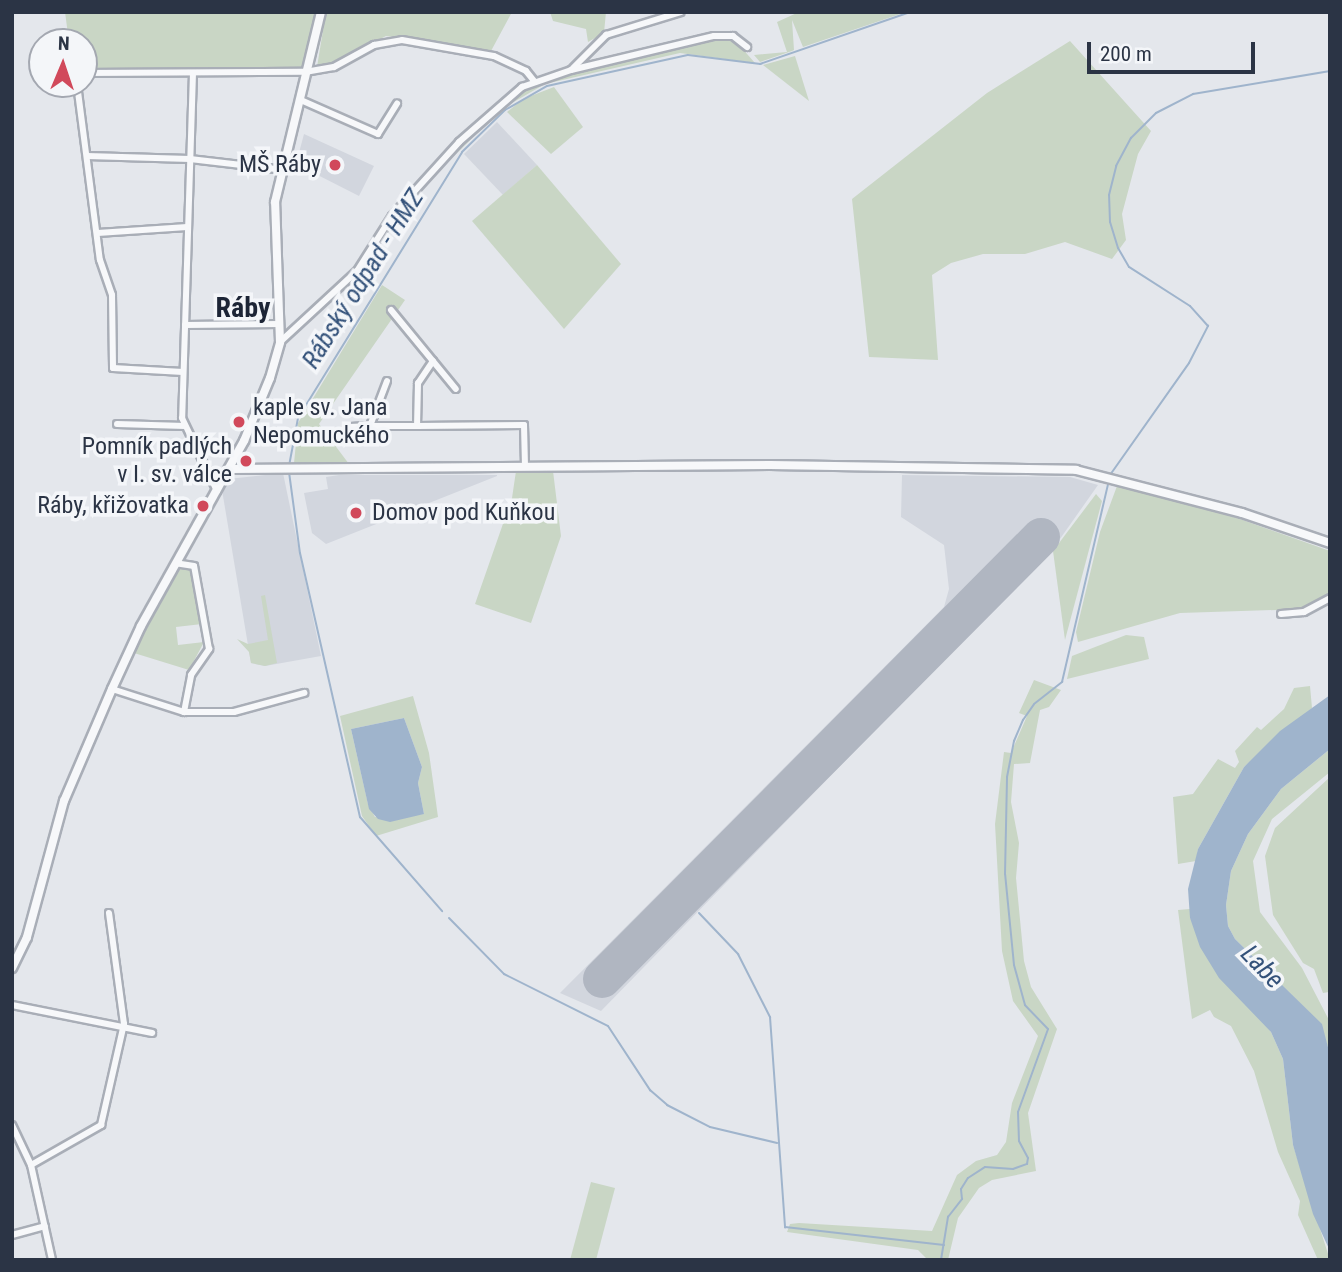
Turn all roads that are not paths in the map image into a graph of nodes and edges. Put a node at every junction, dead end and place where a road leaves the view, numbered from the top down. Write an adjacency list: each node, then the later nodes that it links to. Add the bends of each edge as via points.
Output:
1 (321, 12): 5 (street)
2 (681, 12): 4 (street, via 606,35)
3 (747, 47): 4 (street, via 736,37 721,35)
4 (571, 70): 8 (street)
5 (311, 71): 7 (street); 8 (street, via 334,67 374,45 402,40 494,56 526,71); 10 (street)
6 (98, 73): 7 (street)
7 (193, 73): 13 (street)
8 (534, 81): 20 (street, via 473,127 392,216 357,271)
9 (79, 98): 12 (street)
10 (303, 102): 11 (street, via 378,134); 14 (street)
11 (397, 104)
12 (87, 156): 13 (street); 16 (street)
13 (190, 159): 14 (street); 15 (street)
14 (284, 170): 18 (street, via 274,215)
15 (188, 227): 16 (street); 19 (street)
16 (97, 233): 22 (street, via 112,295 113,368)
17 (391, 310): 21 (street)
18 (279, 324): 19 (street); 20 (street)
19 (185, 325): 22 (street)
20 (280, 342): 31 (street, via 270,378)
21 (433, 361): 24 (street); 29 (street, via 418,383)
22 (183, 372): 26 (street)
23 (387, 381): 28 (street)
24 (456, 389)
25 (117, 424): 26 (street)
26 (185, 426): 32 (street)
27 (350, 426): 28 (street)
28 (370, 426): 29 (street)
29 (417, 426): 30 (street, via 524,425)
30 (525, 467): 31 (street); 33 (street, via 825,465 1076,470 1110,476)
31 (230, 469): 32 (street)
32 (217, 491): 34 (street)
33 (1330, 543)
34 (176, 562): 37 (street); 39 (street, via 194,566 209,649 191,675)
35 (1330, 598): 36 (street, via 1304,612)
36 (1280, 614)
37 (112, 689): 39 (street); 41 (street, via 64,801 27,937)
38 (304, 693): 39 (street, via 234,712)
39 (184, 712)
40 (109, 913): 43 (street)
41 (12, 968)
42 (12, 1005): 43 (street)
43 (123, 1027): 44 (street); 46 (street, via 99,1130)
44 (152, 1033)
45 (12, 1125): 46 (street)
46 (30, 1164): 47 (street)
47 (45, 1226): 48 (street); 49 (street)
48 (12, 1235)
49 (52, 1260)

